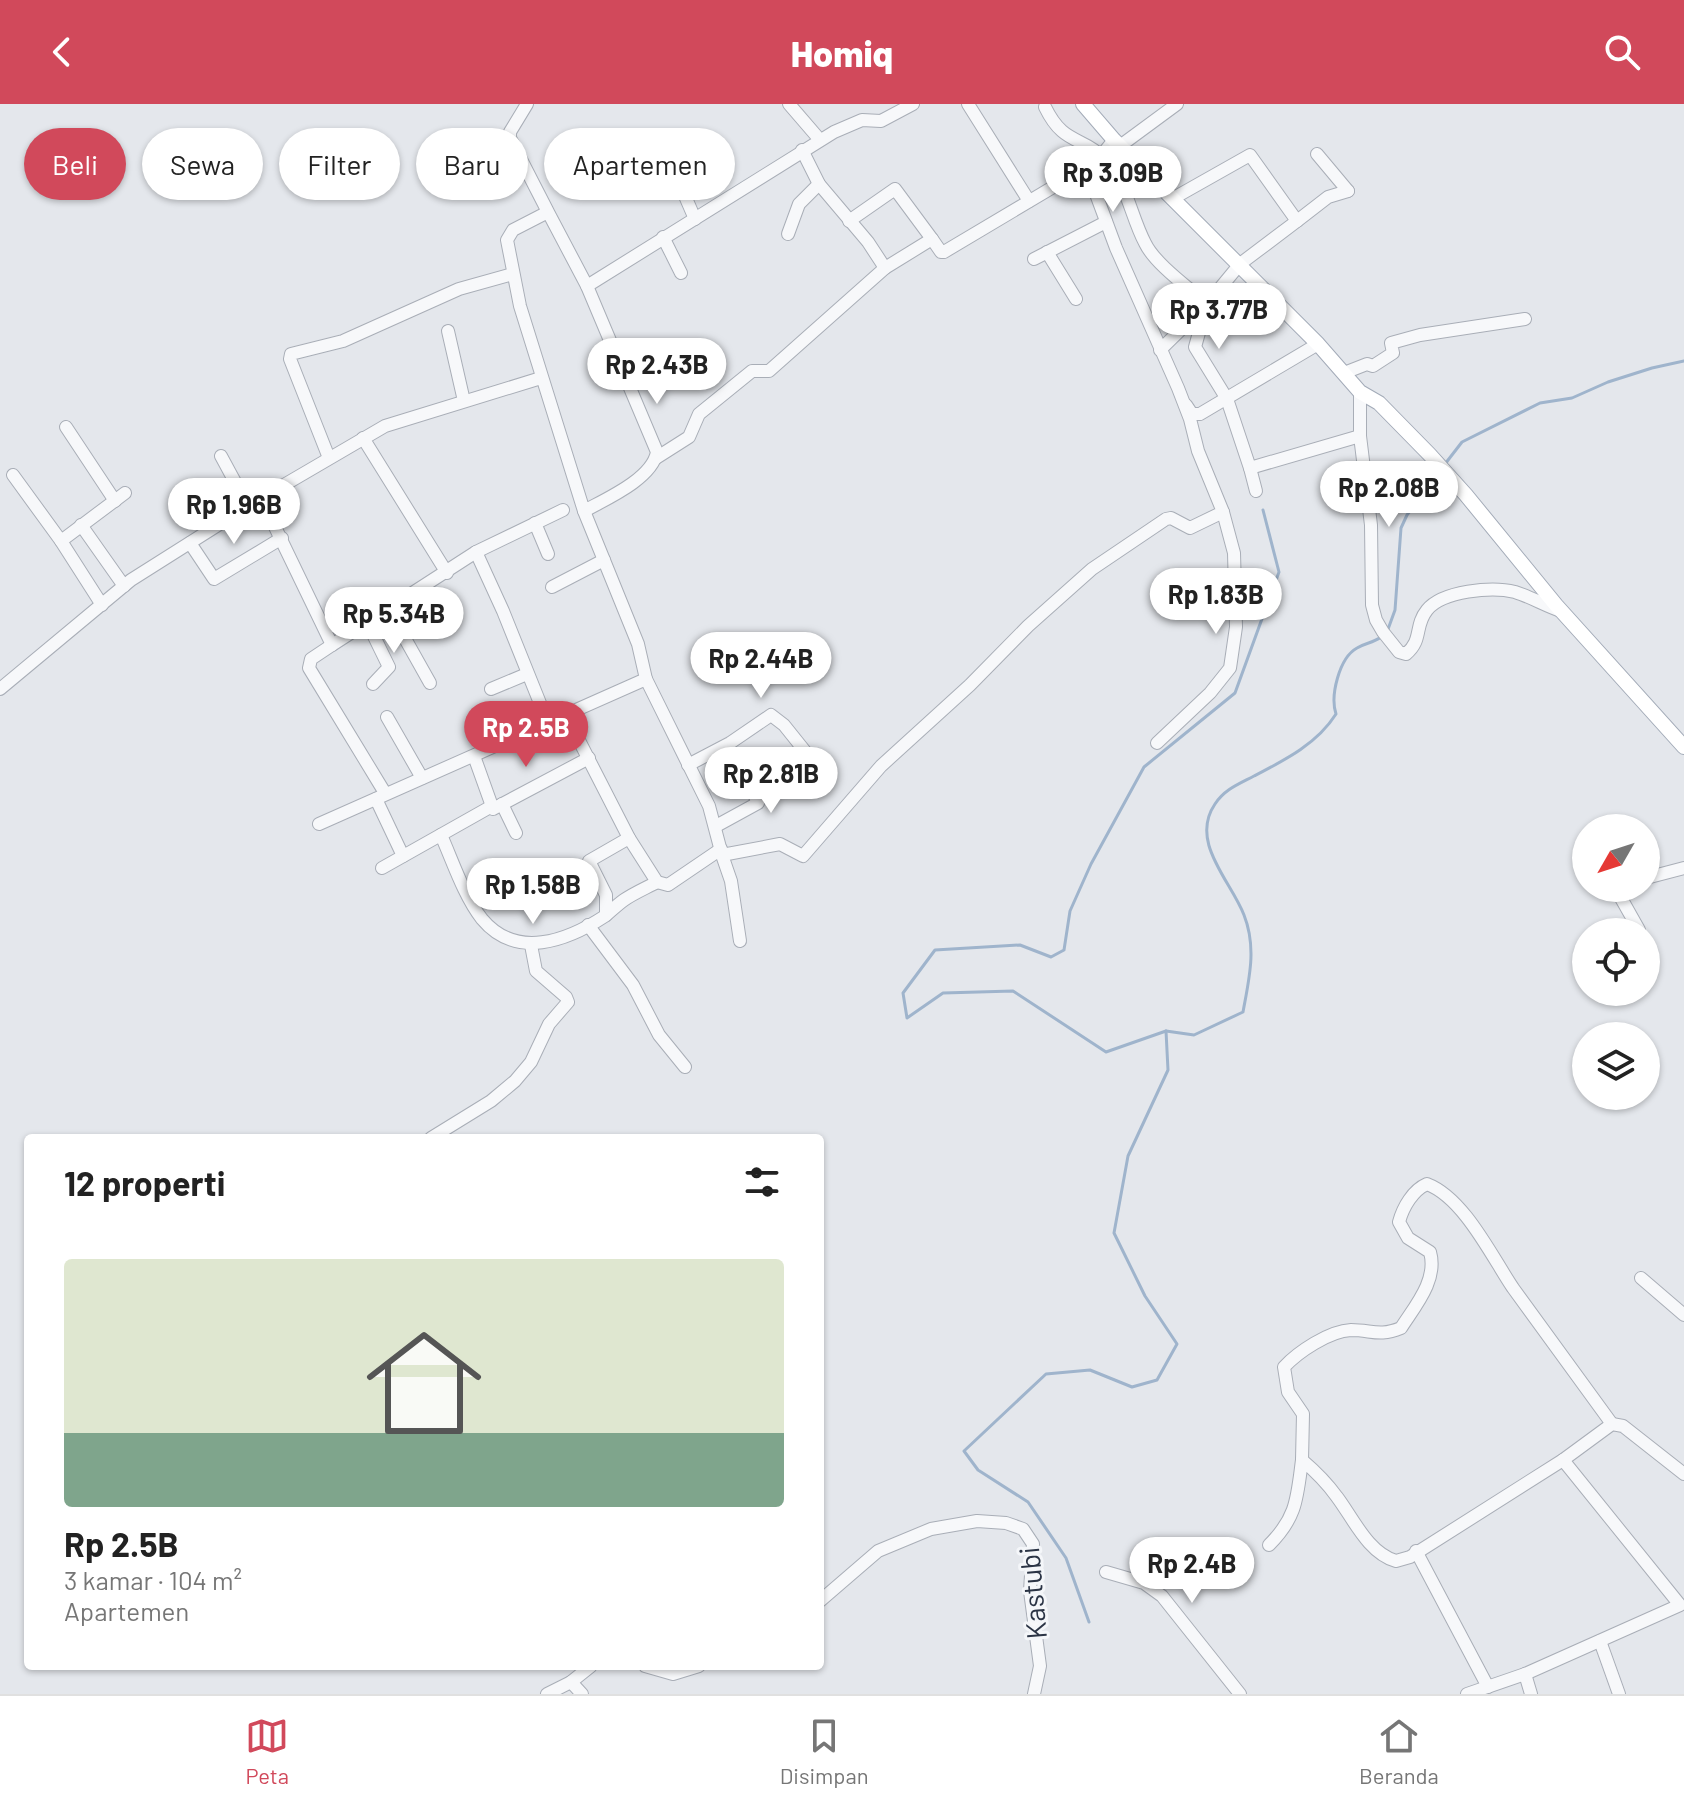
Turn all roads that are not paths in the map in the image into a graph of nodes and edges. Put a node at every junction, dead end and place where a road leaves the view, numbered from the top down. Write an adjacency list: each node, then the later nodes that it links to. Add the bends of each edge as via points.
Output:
1 (527, 104): 17 (street, via 510,135 512,146)
2 (789, 104): 8 (street)
3 (913, 104): 8 (street, via 881,121 848,124)
4 (968, 104): 16 (street)
5 (1083, 104): 9 (main road)
6 (1172, 105): 9 (street)
7 (1045, 107): 12 (street, via 1062,134)
8 (820, 140): 10 (street)
9 (1117, 143): 12 (street); 14 (main road)
10 (802, 150): 13 (street); 18 (street)
11 (1317, 154): 20 (street, via 1348,191 1328,197)
12 (1095, 160): 16 (street); 21 (street); 33 (street, via 1118,182 1148,249)
13 (819, 184): 19 (street); 22 (street, via 799,204)
14 (1172, 199): 20 (street, via 1250,155); 27 (main road)
15 (687, 200): 18 (street)
16 (1029, 201): 24 (street, via 944,252)
17 (548, 212): 30 (street, via 508,235); 31 (street)
18 (695, 219): 23 (street)
19 (849, 221): 24 (street, via 895,189); 28 (street)
20 (1297, 221): 27 (street)
21 (1106, 222): 25 (street); 37 (street)
22 (788, 234)
23 (663, 237): 29 (street); 31 (street)
24 (932, 239): 28 (street)
25 (1047, 252): 26 (street); 32 (street)
26 (1034, 259)
27 (1240, 264): 33 (street); 36 (main road)
28 (885, 268): 49 (street, via 769,371 752,371 699,414 689,437)
29 (681, 273)
30 (513, 274): 39 (street); 48 (street, via 459,289 343,341 291,354)
31 (587, 286): 49 (street)
32 (1076, 299)
33 (1205, 306): 37 (street); 41 (street, via 1195,347)
34 (1525, 319): 38 (street, via 1391,343 1393,353 1373,366)
35 (448, 331): 42 (street)
36 (1318, 344): 38 (main road); 41 (street)
37 (1160, 350): 43 (street)
38 (1344, 373): 40 (main road)
39 (541, 378): 42 (street); 56 (street)
40 (1360, 392): 45 (street); 71 (main road, via 1379,403 1466,495)
41 (1224, 400): 43 (street, via 1200,414 1192,414); 50 (street)
42 (464, 401): 46 (street)
43 (1183, 401): 57 (street)
44 (66, 427): 59 (street, via 120,497)
45 (1360, 436): 50 (street); 71 (street, via 1371,525 1372,605 1383,632 1402,654 1416,646 1425,613 1460,593 1513,591)
46 (363, 438): 48 (street); 66 (street)
47 (221, 456): 54 (street)
48 (329, 458): 53 (street)
49 (656, 458): 56 (street, via 629,486)
50 (1250, 468): 52 (street)
51 (13, 475): 61 (street)
52 (1256, 491)
53 (262, 500): 54 (street); 60 (street)
54 (248, 506): 62 (street)
55 (563, 510): 58 (street)
56 (584, 511): 65 (street)
57 (1223, 512): 83 (street, via 1234,553 1236,627 1230,668); 98 (street, via 1190,528 1166,519 1092,569 881,766 805,855 780,844)
58 (535, 523): 63 (street); 64 (street)
59 (81, 525): 61 (street); 67 (street)
60 (282, 538): 62 (street, via 214,579); 73 (street)
61 (61, 541): 69 (street)
62 (190, 543): 67 (street)
63 (476, 552): 66 (street); 74 (street)
64 (548, 554)
65 (604, 560): 68 (street); 75 (street, via 638,644)
66 (447, 573): 70 (street)
67 (124, 586): 69 (street)
68 (552, 587)
69 (102, 605): 78 (street)
70 (389, 610): 72 (street); 76 (street)
71 (1561, 611): 84 (main road)
72 (368, 624): 73 (street); 77 (street, via 389,667)
73 (332, 645): 91 (street, via 311,659 309,668)
74 (527, 674): 79 (street); 82 (street)
75 (646, 679): 80 (street); 87 (street)
76 (430, 683)
77 (373, 684)
78 (0, 689)
79 (491, 689)
80 (566, 715): 82 (street); 86 (street)
81 (387, 717): 90 (street)
82 (548, 723): 85 (street)
83 (1157, 743)
84 (1683, 743)
85 (474, 756): 90 (street); 92 (street)
86 (589, 758): 92 (street); 97 (street)
87 (688, 765): 88 (street, via 771,715); 94 (street)
88 (816, 765)
89 (745, 775): 94 (street, via 758,803)
90 (422, 778): 91 (street)
91 (380, 796): 93 (street); 99 (street)
92 (496, 810): 95 (street); 96 (street)
93 (319, 824)
94 (716, 826): 98 (street)
95 (516, 833)
96 (441, 835): 99 (street); 107 (street, via 484,921 506,938)
97 (629, 838): 103 (street); 104 (street, via 590,859 606,895)
98 (722, 852): 103 (street, via 668,885); 106 (street)
99 (403, 856): 100 (street)
100 (382, 868)
101 (1684, 868): 102 (street)
102 (1660, 874)
103 (657, 882): 104 (street)
104 (606, 915): 105 (street)
105 (588, 925): 107 (street); 108 (street)
106 (740, 941)
107 (531, 945): 109 (street, via 536,971 568,1002 515,1081)
108 (685, 1067)
109 (437, 1134)
110 (1641, 1278): 111 (street)
111 (1684, 1315)
112 (1612, 1424): 113 (street, via 1474,1227 1452,1201 1427,1184 1414,1193 1399,1222 1408,1238 1430,1252 1432,1264 1430,1279 1401,1328 1383,1334 1350,1330 1307,1347 1284,1367 1288,1392 1303,1414); 114 (street); 115 (street, via 1623,1426)
113 (1302, 1460): 116 (street, via 1291,1518); 117 (street, via 1391,1560 1403,1561)
114 (1563, 1460): 117 (street); 120 (street)
115 (1684, 1474)
116 (1269, 1545)
117 (1416, 1551): 127 (street)
118 (1106, 1572): 131 (street, via 1144,1583 1162,1596)
119 (824, 1598): 130 (street, Kastubi, via 878,1551 931,1529 977,1521 1023,1529 1031,1538 1031,1618 1040,1666)
120 (1682, 1604): 121 (street)
121 (1600, 1641): 125 (street); 134 (street)
122 (586, 1670): 126 (street)
123 (659, 1670): 124 (street)
124 (686, 1670)
125 (1525, 1674): 127 (street); 133 (street)
126 (571, 1682): 128 (street); 129 (street)
127 (1488, 1687): 132 (street)
128 (547, 1694)
129 (582, 1694)
130 (1034, 1694)
131 (1240, 1694)
132 (1467, 1694)
133 (1531, 1694)
134 (1619, 1694)

